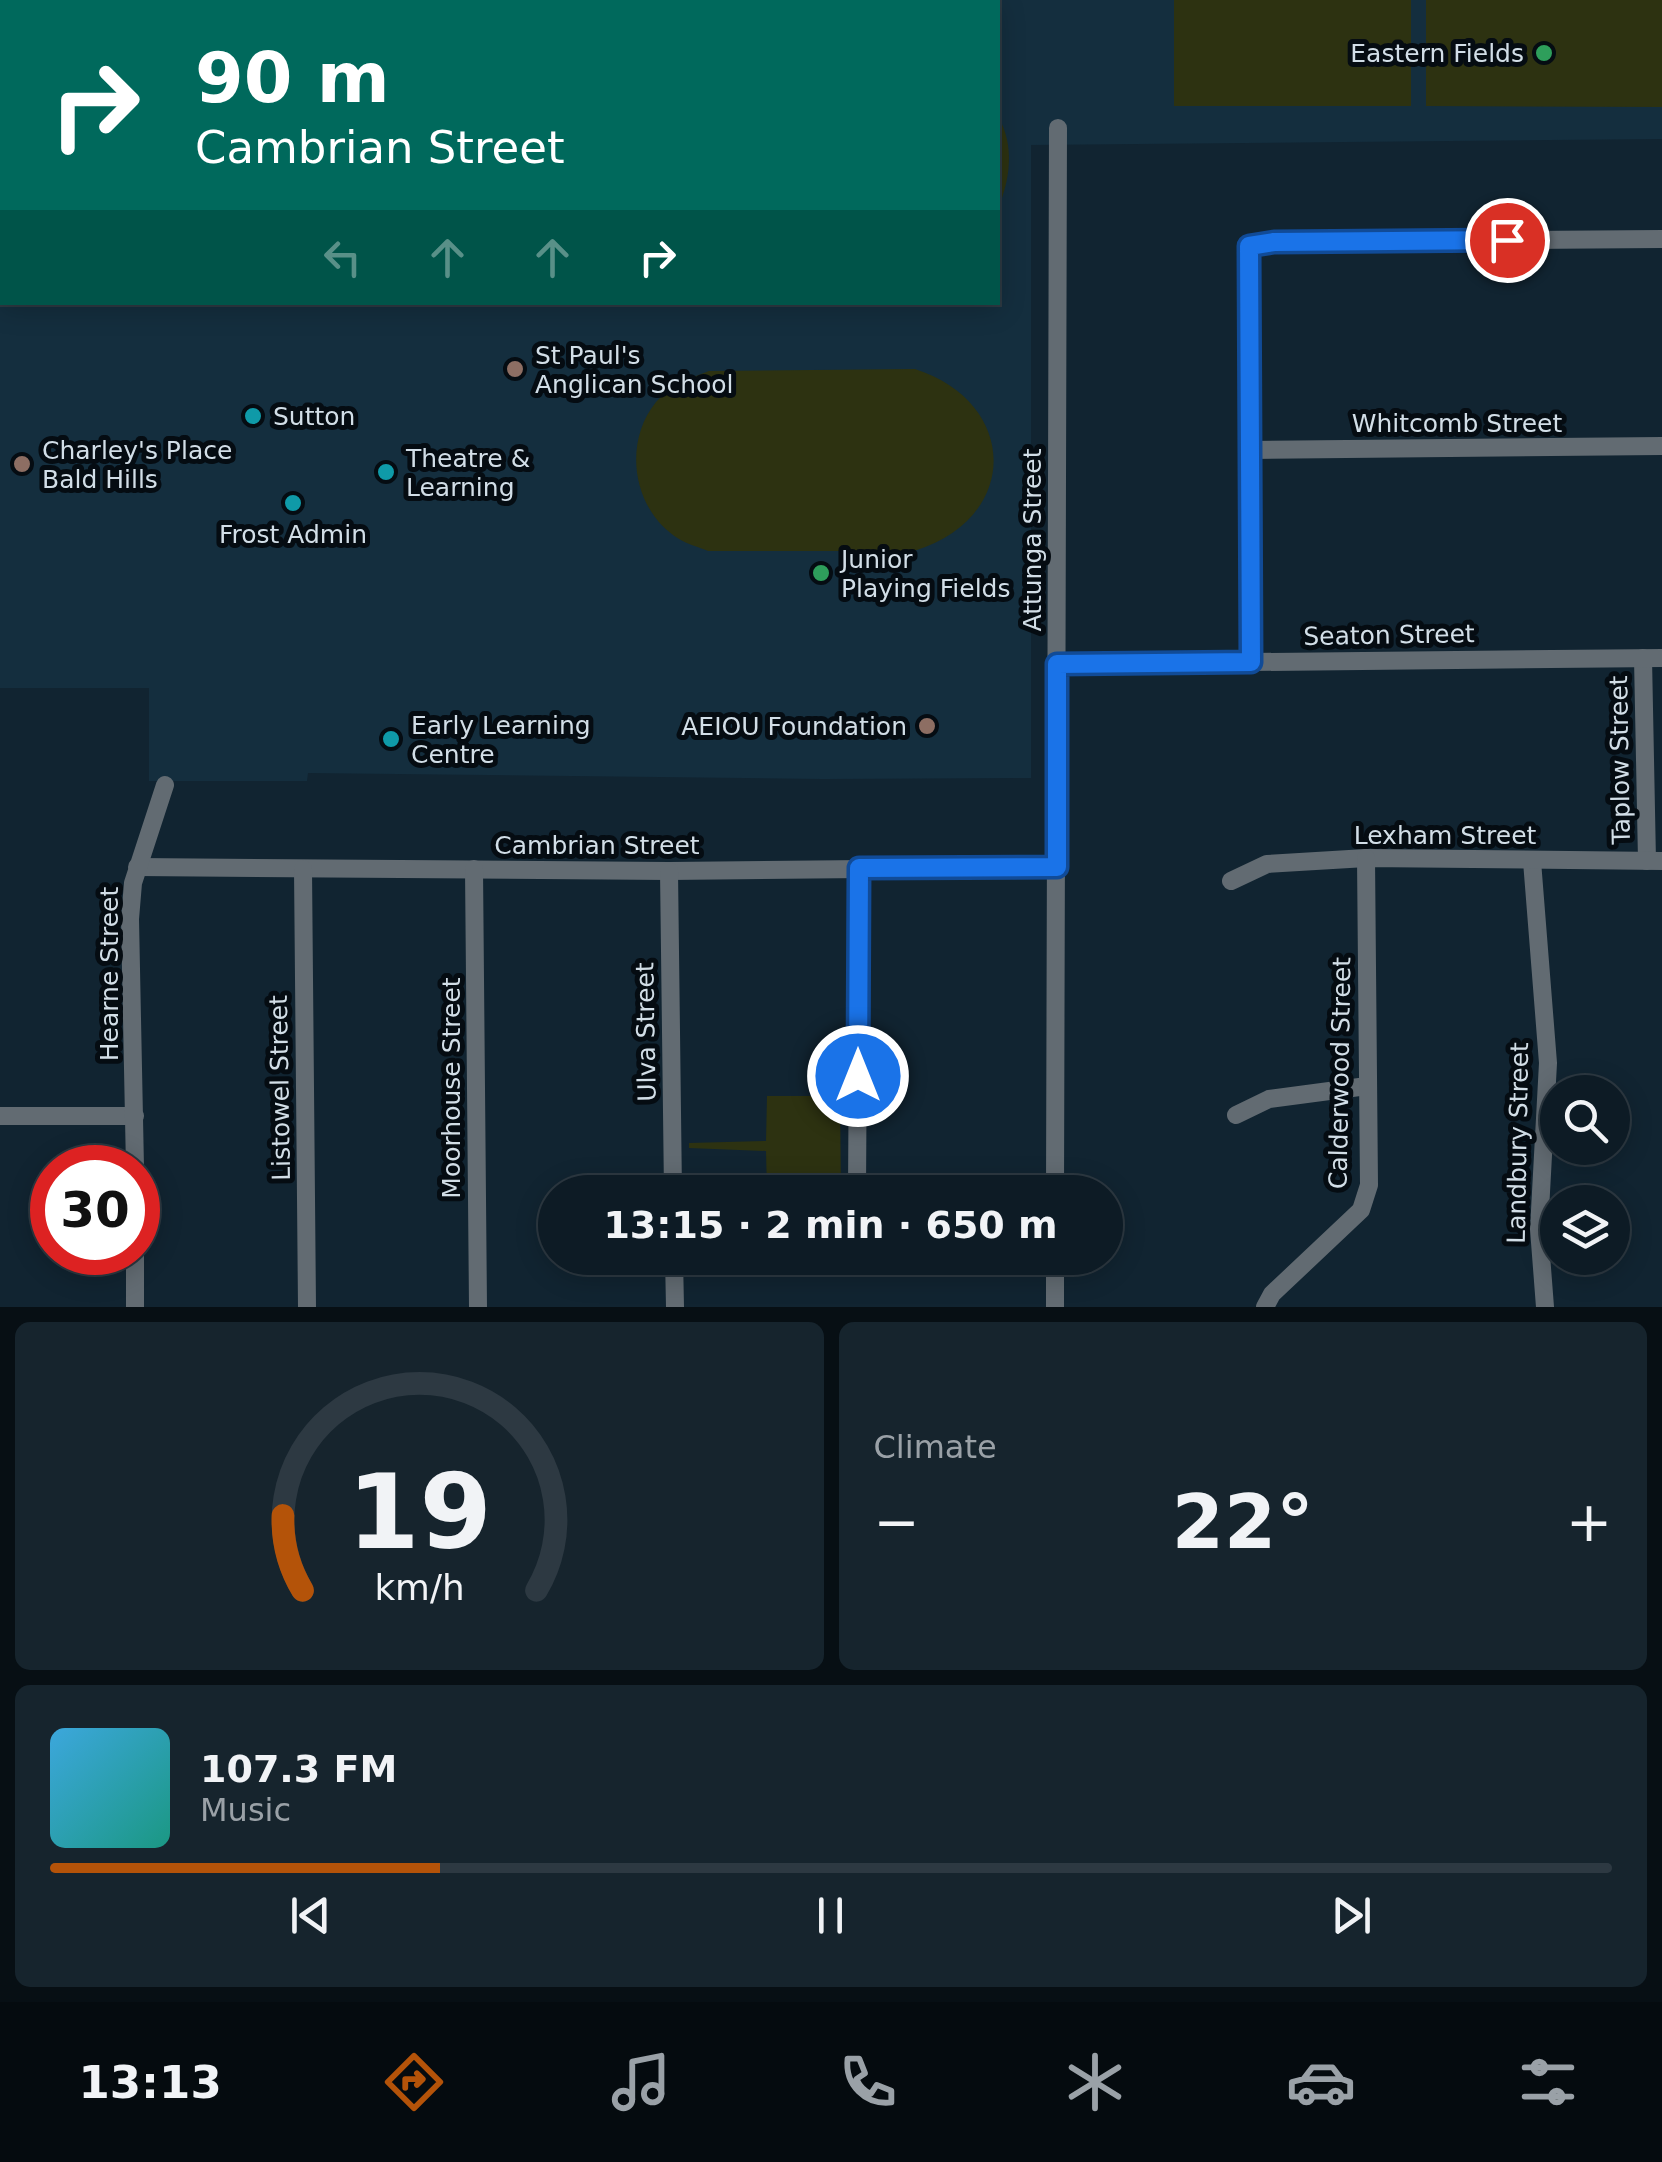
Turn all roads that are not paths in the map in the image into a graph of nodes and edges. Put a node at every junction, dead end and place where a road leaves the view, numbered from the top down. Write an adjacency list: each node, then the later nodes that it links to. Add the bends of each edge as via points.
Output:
1 (1058, 128): 7 (street, Attunga Street)
2 (1662, 239): 4 (street, via 1249,246)
3 (1662, 446): 4 (street, Whitcomb Street)
4 (1252, 450): 6 (street)
5 (1652, 658): 6 (street, Seaton Street); 11 (street, Taplow Street)
6 (1251, 662): 7 (street, Seaton Street)
7 (1057, 664): 13 (street, Attunga Street)
8 (166, 785): 12 (street, Hearne Street)
9 (1366, 858): 10 (street, Lexham Street); 18 (street, Lexham Street, via 1268,864); 19 (street, Calderwood Street)
10 (1532, 860): 11 (street, Lexham Street); 36 (street, Landbury Street, via 1548,1063 1539,1230)
11 (1654, 861)
12 (137, 867): 15 (street, Cambrian Street); 22 (street, Hearne Street, via 130,920)
13 (1057, 867): 14 (street, Cambrian Street); 26 (street, Attunga Street)
14 (859, 868): 17 (street, Cambrian Street); 25 (street)
15 (303, 869): 16 (street, Cambrian Street); 31 (street, Listowel Street)
16 (474, 869): 17 (street, Cambrian Street); 32 (street, Moorhouse Street)
17 (670, 870): 24 (street, Ulva Street)
18 (1231, 881)
19 (1367, 1086): 20 (street, via 1268,1099); 35 (street, Calderwood Street, via 1370,1185 1361,1210)
20 (1236, 1115)
21 (0, 1116): 22 (street)
22 (134, 1116): 23 (street, Hearne Street)
23 (135, 1145)
24 (673, 1175)
25 (857, 1175)
26 (1055, 1175)
27 (135, 1275): 30 (street)
28 (674, 1275): 33 (street)
29 (1055, 1275): 34 (street)
30 (135, 1307)
31 (307, 1307)
32 (478, 1307)
33 (675, 1307)
34 (1055, 1307)
35 (1265, 1307)
36 (1544, 1307)

